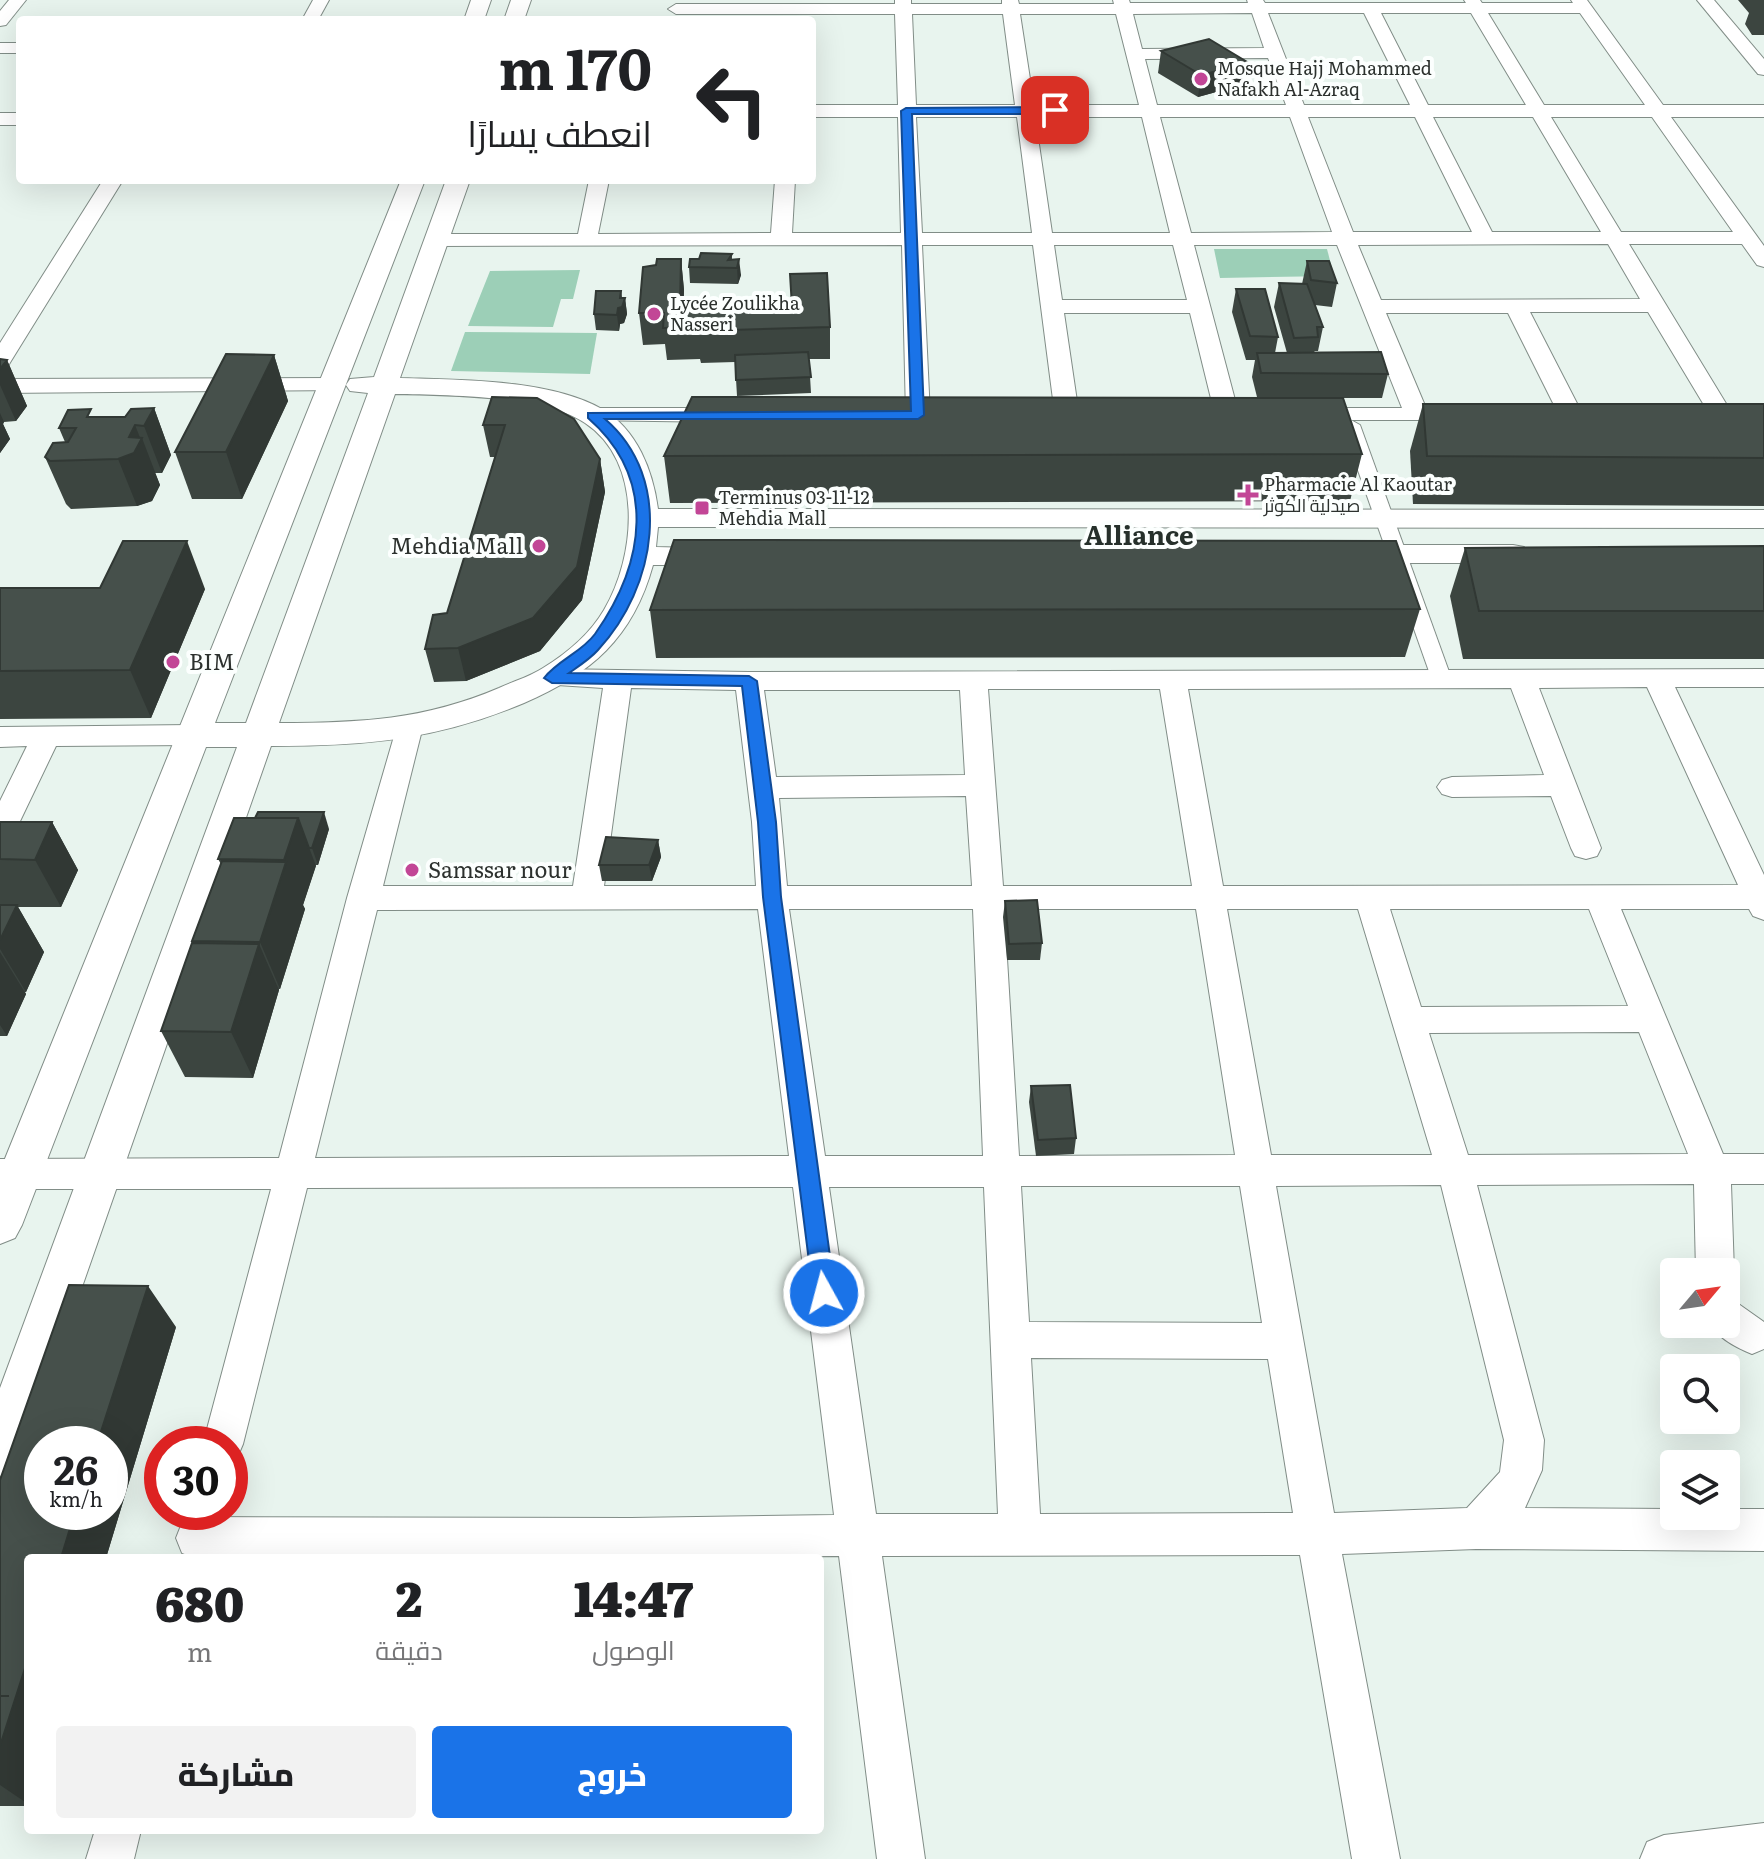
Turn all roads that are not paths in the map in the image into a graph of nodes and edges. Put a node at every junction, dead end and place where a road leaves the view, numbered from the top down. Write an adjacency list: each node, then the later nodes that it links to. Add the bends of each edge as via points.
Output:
1 (18, 0): 12 (street)
2 (1705, 0): 15 (street)
3 (903, 4): 4 (street); 11 (street); 18 (street)
4 (1010, 4): 5 (street); 16 (street)
5 (1122, 4): 6 (street); 14 (street)
6 (1256, 4): 9 (street); 13 (street)
7 (1474, 4): 8 (street); 9 (street); 22 (street)
8 (1582, 4): 23 (street)
9 (1370, 8): 21 (street)
10 (675, 10): 11 (street)
11 (799, 10)
12 (0, 21)
13 (1276, 53): 14 (street); 20 (street)
14 (1135, 54): 19 (street)
15 (1764, 70)
16 (1023, 110): 18 (street); 19 (street); 33 (street)
17 (816, 111): 18 (street)
18 (906, 111): 32 (street)
19 (1150, 111): 20 (street); 39 (street)
20 (1299, 111): 21 (street); 34 (street)
21 (1422, 111): 22 (street); 30 (street)
22 (1540, 111): 23 (street); 35 (street)
23 (1658, 111): 24 (street); 31 (street)
24 (1764, 111)
25 (111, 184): 46 (street)
26 (411, 184): 47 (street)
27 (457, 184): 36 (street)
28 (598, 184): 37 (street)
29 (785, 184): 38 (street)
30 (1485, 238): 34 (street); 35 (street)
31 (1748, 238): 35 (street); 40 (street)
32 (912, 239): 33 (street); 38 (street); 52 (street, via 910,415)
33 (1042, 239): 39 (street); 44 (street)
34 (1345, 239): 39 (street); 45 (street)
35 (1616, 239): 41 (street)
36 (436, 240): 37 (street); 49 (street)
37 (587, 240): 38 (street)
38 (781, 240)
39 (1181, 240): 42 (street)
40 (1764, 261)
41 (1654, 305): 43 (street); 67 (street)
42 (1198, 306): 44 (street); 57 (street)
43 (1516, 306): 45 (street); 64 (street)
44 (1053, 307): 54 (street)
45 (1372, 307): 61 (street)
46 (0, 361)
47 (334, 385): 48 (street); 49 (street); 88 (street)
48 (0, 386)
49 (385, 386): 50 (street, via 517,396); 87 (street)
50 (592, 415): 51 (street); 69 (street, via 613,433 632,461)
51 (747, 415)
52 (947, 415)
53 (1037, 415): 54 (street)
54 (1067, 415): 55 (street)
55 (1096, 415)
56 (1198, 415): 57 (street)
57 (1227, 415): 58 (street)
58 (1257, 415)
59 (1287, 415): 60 (street)
60 (1348, 415): 61 (street); 70 (street)
61 (1417, 415): 62 (street)
62 (1478, 415)
63 (1540, 415): 64 (street)
64 (1571, 415): 65 (street)
65 (1601, 415)
66 (1691, 415): 67 (street)
67 (1721, 415): 68 (street)
68 (1750, 415)
69 (644, 518): 70 (street); 76 (street)
70 (1384, 519): 71 (street); 74 (street)
71 (1764, 519)
72 (1540, 553): 74 (street)
73 (1318, 554): 74 (street)
74 (1397, 554): 82 (street)
75 (750, 555): 76 (street)
76 (640, 556): 77 (street, via 633,582 602,636)
77 (552, 678): 80 (street); 86 (street, via 461,715)
78 (1657, 678): 79 (street); 81 (street); 104 (street)
79 (1764, 678)
80 (618, 679): 83 (street); 103 (street)
81 (1522, 679): 82 (street); 92 (street)
82 (1442, 680): 85 (street)
83 (749, 681): 84 (street); 94 (street)
84 (973, 681): 85 (street); 91 (street)
85 (1173, 681): 97 (street)
86 (409, 726): 87 (street); 102 (street)
87 (258, 734): 88 (street); 114 (street)
88 (192, 735): 90 (street); 113 (street)
89 (0, 737): 90 (street)
90 (46, 737): 95 (street)
91 (980, 785): 94 (street); 100 (street)
92 (1562, 785): 93 (street); 96 (street)
93 (1452, 787)
94 (762, 788): 99 (street)
95 (0, 832)
96 (1586, 848)
97 (1210, 896): 98 (street); 100 (street); 108 (street)
98 (1370, 896): 101 (street); 106 (street)
99 (772, 897): 100 (street); 103 (street); 112 (street)
100 (988, 897): 111 (street)
101 (1600, 897): 104 (street); 105 (street)
102 (363, 898): 103 (street); 115 (street)
103 (587, 898)
104 (1762, 901)
105 (1650, 1019): 106 (street); 110 (street)
106 (1409, 1020): 109 (street)
107 (1764, 1169): 110 (street)
108 (1257, 1170): 109 (street); 111 (street); 119 (street)
109 (1455, 1170): 110 (street); 122 (street, via 1524,1440 1518,1488)
110 (1712, 1170): 117 (street)
111 (1002, 1171): 112 (street); 118 (street)
112 (808, 1172): 115 (street); 125 (street)
113 (10, 1174): 114 (street); 116 (street)
114 (103, 1174): 115 (street); 121 (street)
115 (292, 1174): 120 (street)
116 (0, 1225)
117 (1715, 1258)
118 (1011, 1340): 119 (street); 126 (street)
119 (1285, 1341): 124 (street)
120 (228, 1426)
121 (0, 1453)
122 (1476, 1528): 123 (street); 124 (street)
123 (1764, 1530)
124 (1317, 1534): 126 (street); 132 (street)
125 (856, 1535): 126 (street); 127 (street); 131 (street)
126 (1020, 1535)
127 (198, 1536)
128 (117, 1834): 130 (street)
129 (1764, 1847): 133 (street)
130 (110, 1859)
131 (901, 1859)
132 (1376, 1859)
133 (1664, 1859)

